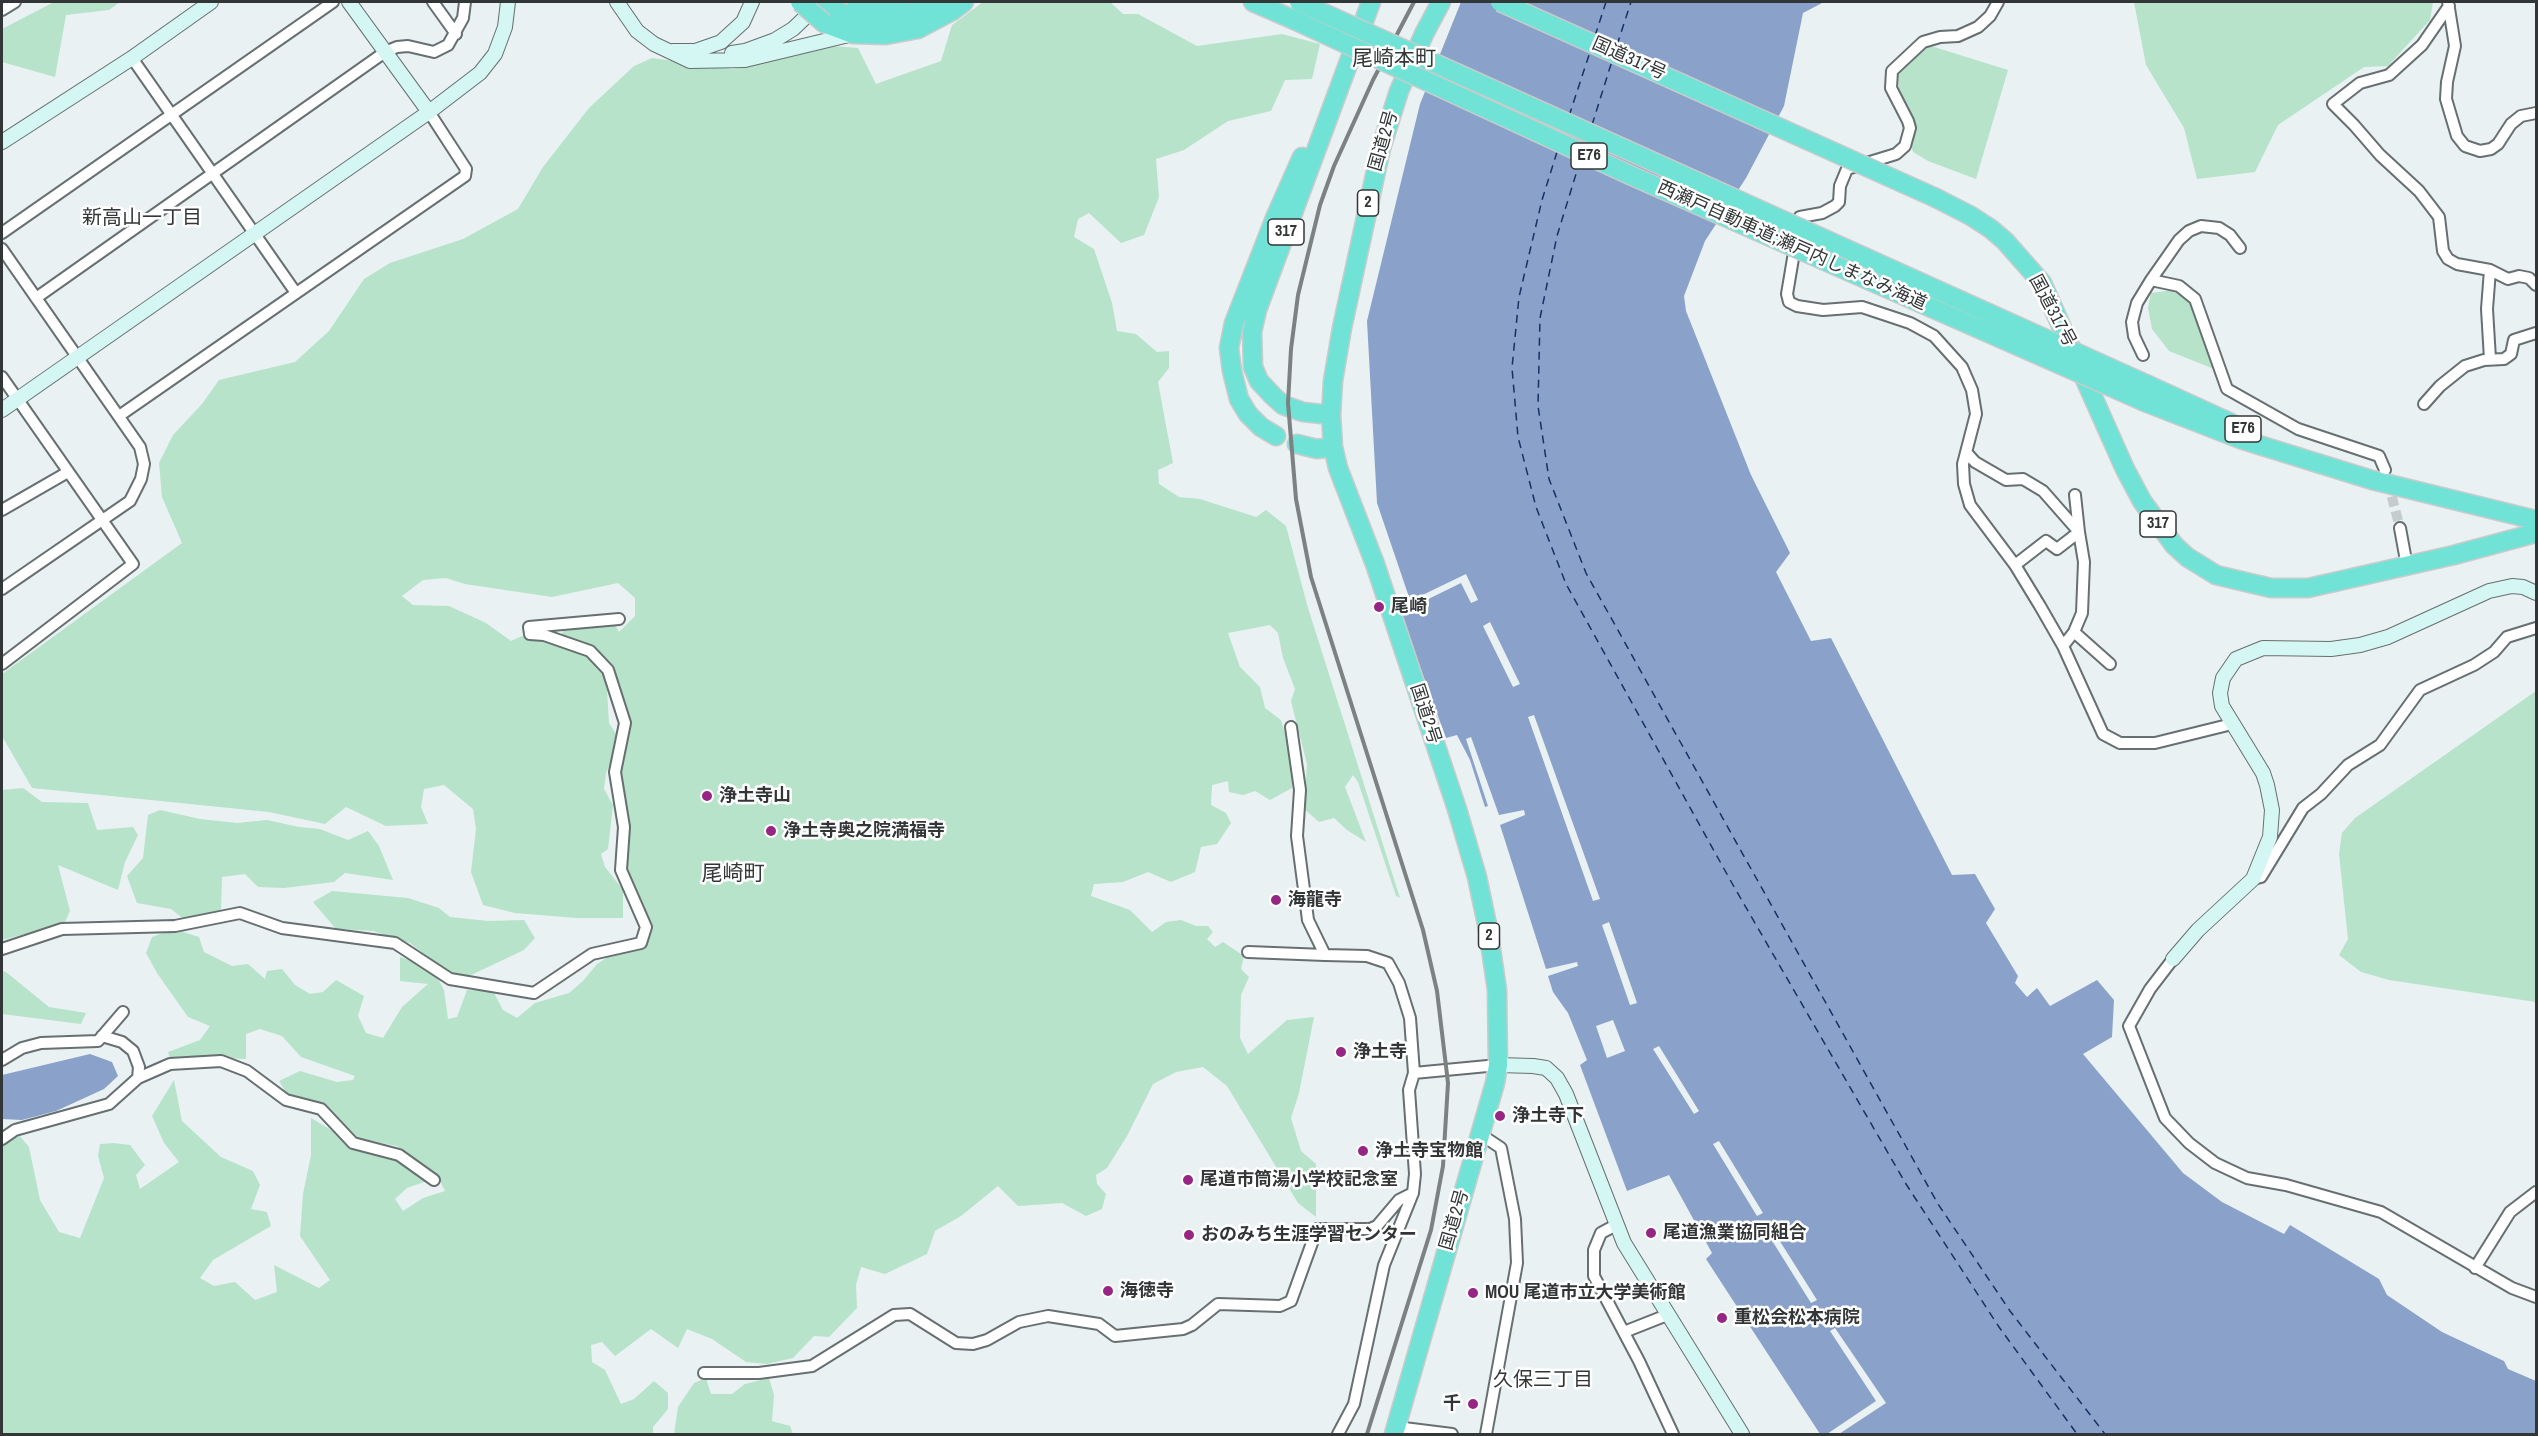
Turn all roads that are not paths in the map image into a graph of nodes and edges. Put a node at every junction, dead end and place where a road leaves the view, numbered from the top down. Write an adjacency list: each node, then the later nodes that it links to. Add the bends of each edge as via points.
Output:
1 (15, 2): 24 (street)
2 (211, 2): 30 (street)
3 (333, 2): 33 (street)
4 (350, 2): 28 (street)
5 (433, 2): 25 (street)
6 (465, 2): 25 (street)
7 (508, 2): 31 (street, via 505,27 495,54 480,73)
8 (616, 2): 27 (street, via 637,31)
9 (752, 2): 27 (street, via 743,22 721,42 695,51)
10 (800, 2): 23 (highway, bridge)
11 (811, 2): 29 (street, via 767,35)
12 (856, 2): 13 (highway)
13 (901, 2)
14 (940, 2): 23 (highway, via 888,18 868,19)
15 (964, 2): 26 (highway, via 918,29 886,35)
16 (1253, 2): 50 (highway, 西瀬戸自動車道;瀬戸内しまなみ海道 / E76, bridge, via 1630,175)
17 (1299, 2): 50 (highway, 西瀬戸自動車道;瀬戸内しまなみ海道 / E76, bridge)
18 (1441, 2): 54 (highway, 国道2号 / 2, via 1399,91 1381,148 1342,328)
19 (1500, 2): 69 (highway, 国道317号 / 317, bridge, via 1776,124 1936,198 1991,229 2042,283 2138,493 2160,527 2187,557 2216,575 2271,588 2318,587)
20 (1998, 2): 59 (street, via 1978,27 1958,36 1923,42 1892,71 1891,88 1910,128 1905,146 1896,154 1847,169 1836,206 1800,217 1787,294 1789,302 1797,306 1823,310 1862,307 1910,323 1934,336 1962,367 1972,390 1976,423)
21 (1370, 4): 54 (highway, 317, via 1252,332 1253,367 1259,381 1273,396 1283,405 1302,412); 56 (highway, 317, via 1275,218 1234,323 1229,348 1239,399 1261,427)
22 (2449, 4): 32 (street, via 2455,46 2446,99 2464,146 2480,151 2491,149 2511,124 2521,116); 40 (street, via 2422,45 2389,75 2360,83 2333,104 2419,191 2439,217 2443,250 2448,259)
23 (824, 9): 26 (highway); 29 (street, via 775,40 745,51)
24 (2, 10)
25 (456, 34): 28 (street, via 448,45 434,52 408,46)
26 (852, 34): 27 (street, via 745,60 690,61)
27 (668, 51): 29 (street)
28 (385, 52): 31 (street); 35 (street)
29 (714, 55)
30 (132, 58): 33 (street); 34 (street)
31 (429, 112): 37 (street); 43 (street, via 466,169 465,176)
32 (2536, 113)
33 (171, 114): 35 (street); 36 (street)
34 (2, 142)
35 (213, 174): 37 (street); 44 (street)
36 (2, 233)
37 (254, 233): 43 (street); 47 (street)
38 (2240, 248): 41 (street, via 2218,228 2201,226 2179,240)
39 (2, 249): 44 (street)
40 (2490, 270): 42 (street, via 2508,279 2529,278); 48 (street)
41 (2151, 280): 46 (street, via 2137,303 2132,322); 60 (street, via 2179,286 2195,298 2227,388 2298,429 2379,456)
42 (2536, 285)
43 (296, 293): 55 (street)
44 (36, 298): 47 (street)
45 (2536, 333): 48 (street, via 2514,340 2511,354 2504,359)
46 (2143, 355)
47 (77, 357): 51 (street); 55 (street)
48 (2490, 359): 52 (street, via 2465,366)
49 (2, 376): 51 (street)
50 (2147, 393): 65 (highway, 西瀬戸自動車道;瀬戸内しまなみ海道 / E76, via 2243,440)
51 (17, 399): 53 (street); 61 (street)
52 (2424, 405)
53 (2, 410)
54 (1331, 415): 58 (highway, 国道2号 / 2)
55 (119, 416): 64 (street, via 140,447 144,464 130,501)
56 (1276, 436)
57 (1297, 444): 58 (highway, via 1317,449)
58 (1333, 447): 88 (highway, 国道2号 / 2, via 1404,648 1476,877 1497,990)
59 (1966, 452): 67 (street, via 1975,462 2006,480 2023,479 2043,491); 68 (street, via 1963,473 1970,505)
60 (2385, 470)
61 (68, 472): 63 (street); 64 (street)
62 (2075, 495): 67 (street)
63 (2, 510)
64 (102, 521): 70 (street); 76 (street, via 132,564)
65 (2533, 524): 69 (highway, 国道317号 / 317)
66 (2400, 528): 69 (street)
67 (2079, 532): 68 (street, via 2057,549 2046,540); 74 (street, via 2084,562 2082,613)
68 (2015, 566): 75 (street)
69 (2407, 566)
70 (2, 589)
71 (2536, 593): 78 (street, via 2512,586 2488,591 2388,637 2360,645 2331,649 2263,648 2247,653 2236,658 2223,678 2222,706)
72 (618, 619): 81 (street, via 530,627 530,634 590,651 608,670 625,723 615,772 624,826 621,870 646,927 641,943 592,954 534,993 450,979 395,943 282,928 240,913 175,926 62,929)
73 (2536, 628): 80 (street, via 2507,637 2494,652 2474,665 2420,690 2380,745 2348,765 2302,808 2261,878)
74 (2074, 632): 75 (street); 77 (street)
75 (2063, 646): 78 (street, via 2098,725 2112,740 2155,743)
76 (2, 664)
77 (2110, 664)
78 (2232, 724): 80 (street, via 2263,773 2271,799 2270,837)
79 (1291, 727): 83 (street, via 1300,790 1298,836 1308,920)
80 (2253, 879): 84 (street)
81 (2, 949)
82 (1248, 952): 83 (street)
83 (1325, 955): 89 (street, via 1367,956 1388,963 1410,1018)
84 (2173, 959): 97 (street, via 2129,1026 2164,1118 2215,1163 2247,1178 2381,1212)
85 (123, 1012): 86 (street)
86 (102, 1036): 87 (street, via 98,1041 22,1048); 90 (street, via 122,1042 133,1051)
87 (2, 1060)
88 (1498, 1065): 89 (street); 91 (highway, 国道2号 / 2); 96 (street, via 1546,1068 1557,1078)
89 (1414, 1073): 95 (street, via 1409,1090)
90 (138, 1078): 92 (street, via 109,1104 15,1130); 93 (street, via 170,1064 221,1061 247,1071 286,1100 321,1109 353,1143 399,1155)
91 (1480, 1134): 102 (highway, 国道2号 / 2); 105 (street, via 1501,1148 1515,1219 1516,1263)
92 (2, 1139)
93 (434, 1180)
94 (2536, 1192): 97 (street, via 2510,1212)
95 (1413, 1193): 101 (street, via 1399,1200 1370,1229 1317,1229 1290,1302 1280,1306 1218,1304 1183,1329 1115,1336 1099,1324 1048,1316 1020,1322 973,1344 956,1343 910,1314 894,1315 812,1366 759,1374); 103 (street, via 1384,1265 1354,1404)
96 (1616, 1225): 99 (street); 100 (street, via 1601,1233 1594,1250 1594,1276)
97 (2475, 1268): 98 (street)
98 (2536, 1297)
99 (1667, 1315): 100 (street); 107 (street)
100 (1624, 1332): 106 (street)
101 (704, 1373)
102 (1395, 1431): 104 (street)
103 (1338, 1434)
104 (1452, 1434)
105 (1486, 1434)
106 (1673, 1434)
107 (1742, 1434)

